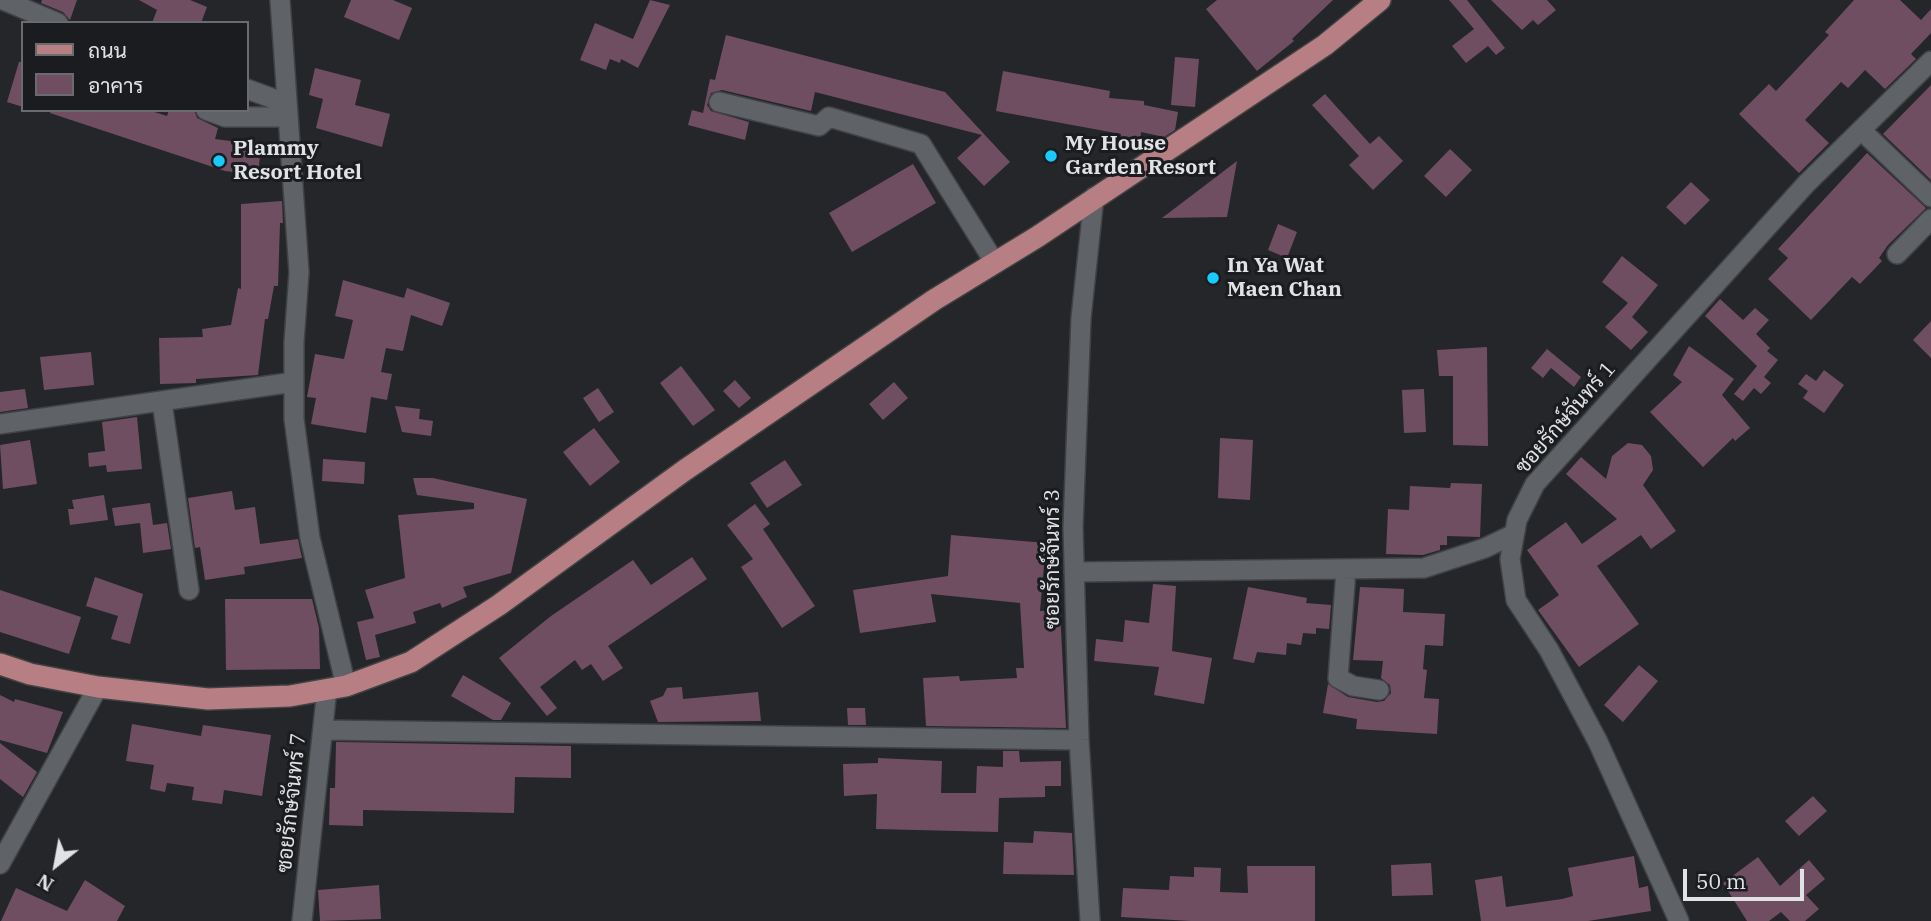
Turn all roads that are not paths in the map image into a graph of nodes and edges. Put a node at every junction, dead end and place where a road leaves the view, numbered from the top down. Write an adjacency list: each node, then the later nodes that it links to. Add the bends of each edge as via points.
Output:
1 (3, 0): 4 (street)
2 (280, 0): 8 (street, ซอยรักษ์จันทร์ 7)
3 (1380, 0): 11 (main road, via 1325,45)
4 (52, 21)
5 (1928, 70): 10 (street, ซอยรักษ์จันทร์ 1)
6 (248, 90): 8 (street)
7 (719, 102): 15 (street, via 819,126 829,117 921,144)
8 (286, 110): 9 (street, via 225,117); 16 (street, ซอยรักษ์จันทร์ 7, via 299,272)
9 (211, 112)
10 (1861, 130): 12 (street); 19 (street, ซอยรักษ์จันทร์ 1, via 1806,184 1535,484)
11 (1094, 197): 15 (main road); 21 (street, ซอยรักษ์จันทร์ 3, via 1081,318)
12 (1931, 197)
13 (1931, 219): 14 (street)
14 (1897, 254)
15 (995, 263): 25 (main road, via 685,470 499,605 411,662)
16 (294, 382): 17 (street); 25 (street, ซอยรักษ์จันทร์ 7, via 294,419 310,538)
17 (162, 402): 18 (street); 22 (street)
18 (0, 424)
19 (1514, 534): 20 (street, via 1424,568); 32 (street, ซอยรักษ์จันทร์ 1, via 1510,559 1516,600 1549,650 1598,742)
20 (1346, 570): 21 (street); 26 (street, via 1337,675 1353,686)
21 (1074, 572): 28 (street, ซอยรักษ์จันทร์ 3)
22 (189, 590)
23 (0, 664): 24 (main road)
24 (98, 687): 25 (main road, via 208,699 290,696); 29 (street)
25 (336, 688): 27 (street, ซอยรักษ์จันทร์ 7)
26 (1379, 690)
27 (323, 730): 28 (street); 30 (street, ซอยรักษ์จันทร์ 7)
28 (1079, 740): 31 (street, ซอยรักษ์จันทร์ 3)
29 (0, 864)
30 (302, 921)
31 (1090, 921)
32 (1679, 921)

